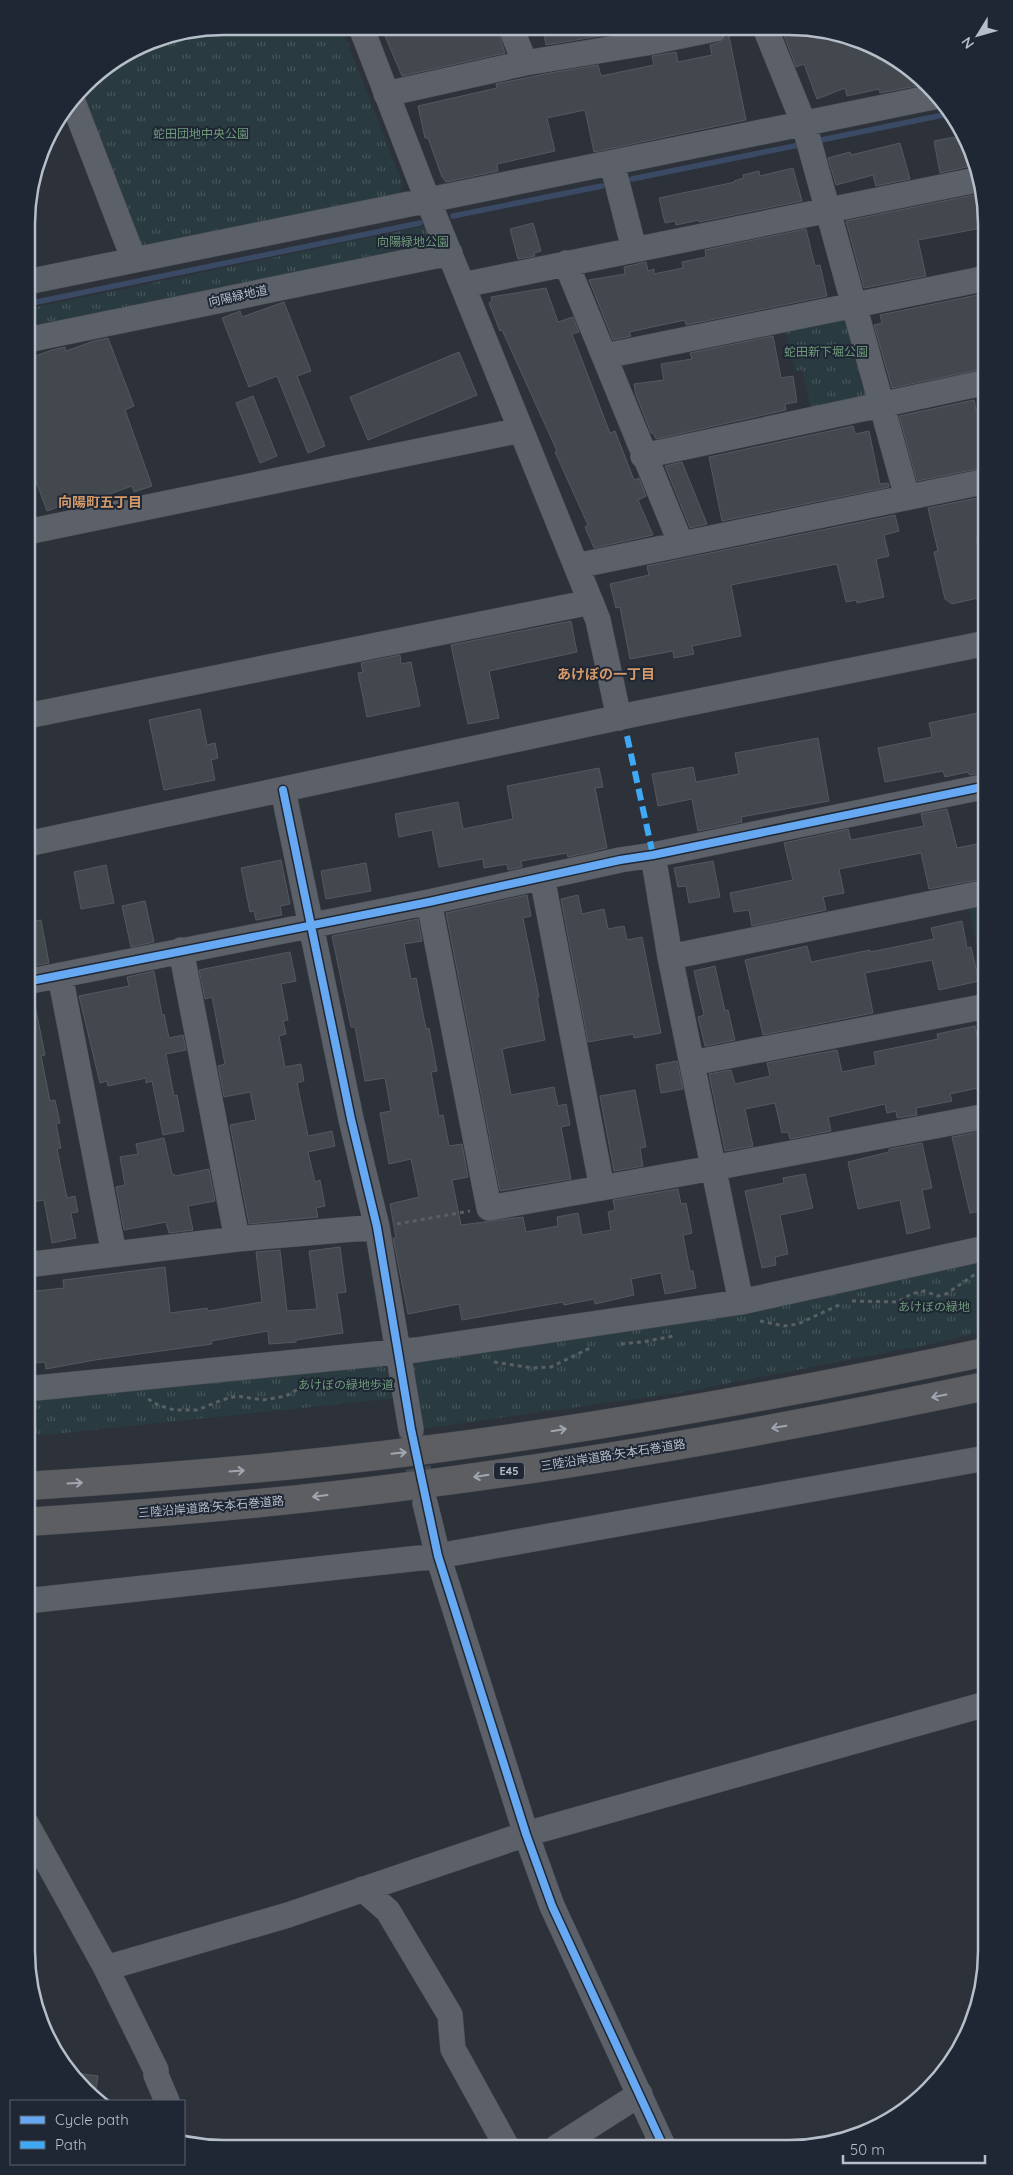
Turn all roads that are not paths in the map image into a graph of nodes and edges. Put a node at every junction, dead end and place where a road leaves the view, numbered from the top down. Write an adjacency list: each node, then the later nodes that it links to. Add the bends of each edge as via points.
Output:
1 (364, 35): 6 (street)
2 (514, 35): 5 (street)
3 (768, 35): 9 (street)
4 (643, 36): 5 (street)
5 (525, 63): 6 (street)
6 (386, 94): 12 (street)
7 (930, 98): 9 (street)
8 (75, 108): 16 (street)
9 (804, 124): 10 (street); 13 (street)
10 (612, 163): 12 (street); 14 (street)
11 (973, 181): 13 (street)
12 (429, 201): 15 (street); 16 (street)
13 (827, 210): 14 (street); 21 (street)
14 (634, 249): 17 (street)
15 (450, 253): 20 (street); 22 (street, 向陽緑地道)
16 (134, 260): 18 (street)
17 (566, 263): 20 (street); 23 (street)
18 (35, 280)
19 (978, 280): 21 (street)
20 (463, 285): 26 (street)
21 (852, 305): 23 (street); 25 (street)
22 (35, 338)
23 (605, 356): 27 (street)
24 (978, 384): 25 (street)
25 (881, 406): 27 (street); 29 (street)
26 (521, 430): 30 (street); 32 (street)
27 (643, 456): 31 (street)
28 (978, 483): 29 (street)
29 (907, 497): 31 (street)
30 (35, 530)
31 (681, 544): 32 (street)
32 (576, 566): 33 (street)
33 (591, 602): 35 (street); 36 (street, via 598,620)
34 (978, 644): 36 (street)
35 (35, 714)
36 (618, 718): 38 (street)
37 (978, 788): 40 (street)
38 (283, 790): 39 (street); 44 (street)
39 (35, 842)
40 (653, 855): 41 (street); 46 (street)
41 (542, 877): 43 (street); 53 (street)
42 (978, 894): 46 (street)
43 (429, 902): 44 (street); 53 (street, via 488,1208)
44 (311, 925): 45 (street); 54 (street)
45 (181, 950): 47 (street); 55 (street)
46 (670, 957): 50 (street)
47 (60, 975): 48 (street); 57 (street)
48 (35, 980)
49 (978, 1008): 50 (street)
50 (692, 1063): 52 (street)
51 (978, 1118): 52 (street)
52 (713, 1168): 53 (street); 59 (street)
53 (602, 1188)
54 (377, 1227): 55 (street); 60 (street)
55 (237, 1239): 57 (street)
56 (978, 1250): 59 (street)
57 (114, 1254): 58 (street)
58 (35, 1264)
59 (741, 1302): 60 (street)
60 (397, 1352): 62 (street); 64 (street)
61 (978, 1354): 66 (highway, one-way to 61, via 255,1469 426,1450 663,1413)
62 (35, 1388)
63 (978, 1388): 68 (highway, 三陸沿岸道路;矢本石巻道路 / E45, one-way to 68, via 812,1421 439,1482 259,1503)
64 (411, 1429)
65 (978, 1459): 69 (street)
66 (35, 1485)
67 (425, 1502): 69 (street)
68 (35, 1521)
69 (438, 1556): 70 (street); 72 (street)
70 (35, 1600)
71 (978, 1706): 72 (street)
72 (526, 1834): 74 (street); 76 (street, via 552,1906)
73 (35, 1839): 75 (street)
74 (363, 1889): 75 (street, via 288,1915); 78 (street, via 388,1911 450,2015 453,2049)
75 (106, 1968): 77 (street, via 156,2070)
76 (640, 2094): 79 (street); 80 (street)
77 (167, 2100)
78 (503, 2140)
79 (567, 2140)
80 (660, 2140)

